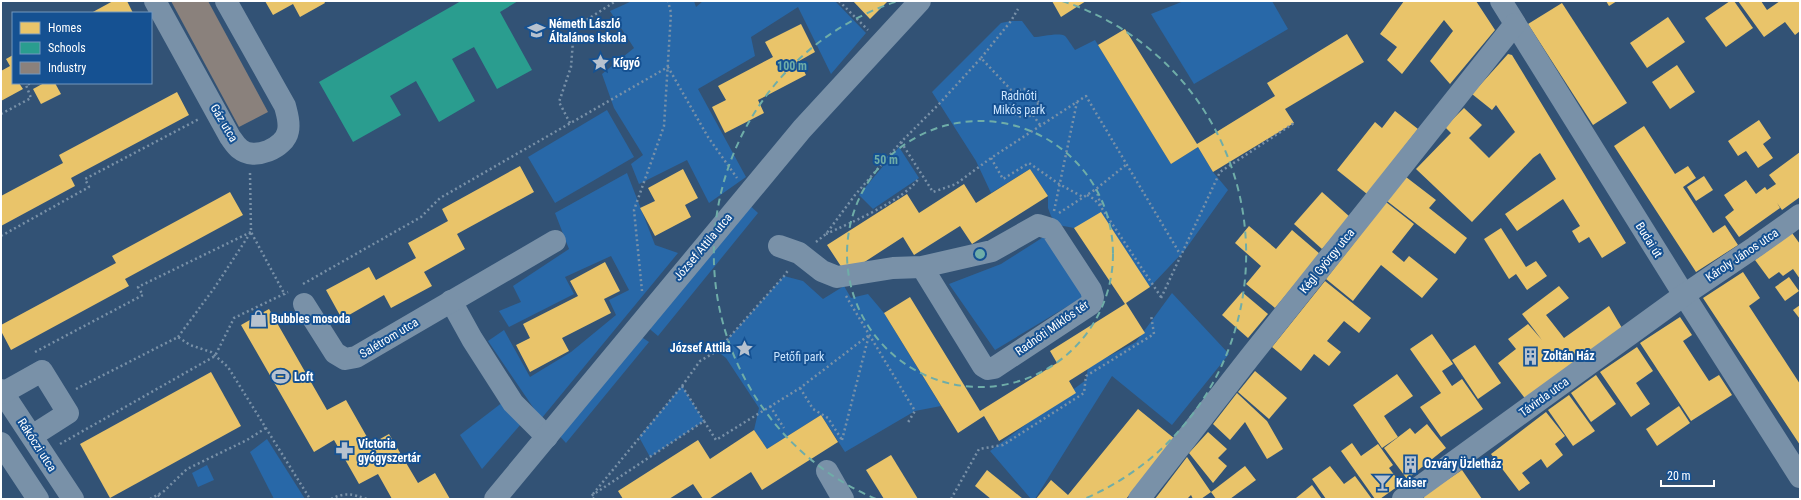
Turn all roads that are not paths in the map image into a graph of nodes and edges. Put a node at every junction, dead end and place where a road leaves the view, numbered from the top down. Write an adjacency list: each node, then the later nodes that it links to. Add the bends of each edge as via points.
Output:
1 (155, 1): 2 (street, Gáz utca, via 230,137 240,150 250,154 264,153 283,142 288,132 289,120 285,106)
2 (226, 1)
3 (920, 1): 15 (street, József Attila utca, via 802,129)
4 (1505, 2): 5 (street, Budai út)
5 (1516, 24): 11 (street, Budai út); 23 (street, Kégl György utca)
6 (1798, 222): 11 (street, Károly János utca)
7 (555, 241): 12 (street, Salétrom utca)
8 (779, 246): 9 (street, Radnóti Miklós tér, via 799,253 822,271 837,277 893,268)
9 (922, 267): 9 (street, Radnóti Miklós tér, via 992,251 1038,225 1051,229 1093,297 1090,304 994,368 988,369 983,366)
10 (298, 293): 12 (street, Salétrom utca, via 335,353 344,359 356,357)
11 (1684, 295): 18 (street, Budai út); 24 (street, Távirda utca)
12 (451, 301): 15 (street, via 513,403)
13 (2, 392): 14 (street, Rákóczi utca); 14 (street, via 42,371 68,413)
14 (32, 436): 20 (street, Rákóczi utca)
15 (547, 437): 21 (street, József Attila utca)
16 (1, 443): 19 (street)
17 (827, 471): 22 (street)
18 (1800, 477)
19 (38, 499)
20 (73, 499)
21 (495, 499)
22 (843, 499)
23 (1139, 499)
24 (1403, 499)

